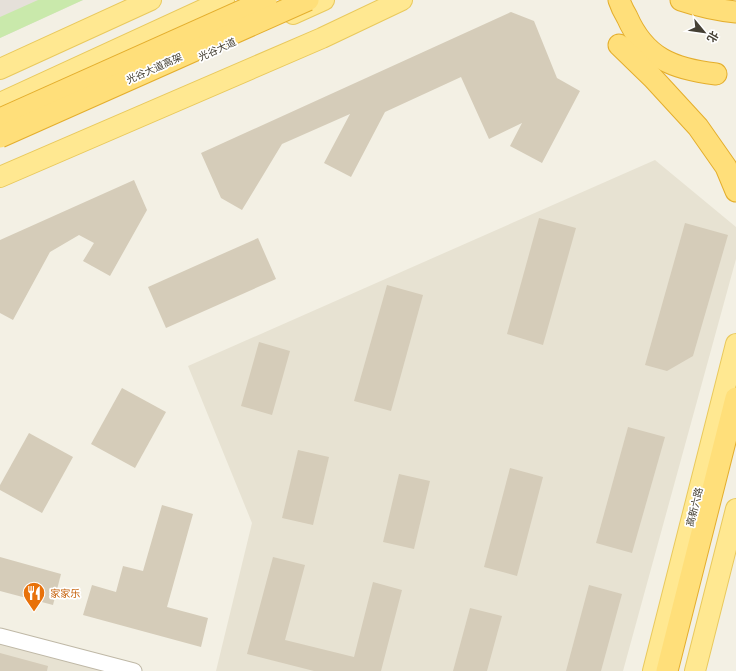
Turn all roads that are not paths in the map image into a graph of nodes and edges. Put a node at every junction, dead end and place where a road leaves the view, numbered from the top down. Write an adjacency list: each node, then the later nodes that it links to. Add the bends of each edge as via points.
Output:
1 (150, 0): 17 (main road)
2 (224, 0): 12 (main road)
3 (230, 0): 14 (highway, bridge)
4 (266, 0): 14 (highway, 光谷大道高架, bridge)
5 (308, 0): 21 (highway, 光谷大道高架, bridge)
6 (324, 0): 16 (main road, 光谷大道)
7 (381, 0): 13 (main road)
8 (402, 0): 13 (main road)
9 (619, 0): 18 (highway, via 631,27 645,46 666,62 692,71)
10 (682, 0): 11 (highway, via 694,5)
11 (736, 12)
12 (188, 17): 16 (main road); 19 (main road)
13 (342, 29): 23 (main road)
14 (176, 40): 20 (highway, 光谷大道高架, bridge)
15 (619, 45): 24 (highway, via 698,127 726,167)
16 (202, 56): 22 (main road, 光谷大道)
17 (0, 69)
18 (716, 74)
19 (0, 103)
20 (0, 119)
21 (0, 137)
22 (0, 147)
23 (0, 177)
24 (736, 191)
25 (736, 344): 30 (main road, 高新六路)
26 (736, 398): 31 (highway)
27 (736, 509): 32 (main road)
28 (0, 636): 29 (street)
29 (134, 671)
30 (653, 671)
31 (667, 671)
32 (695, 671)

